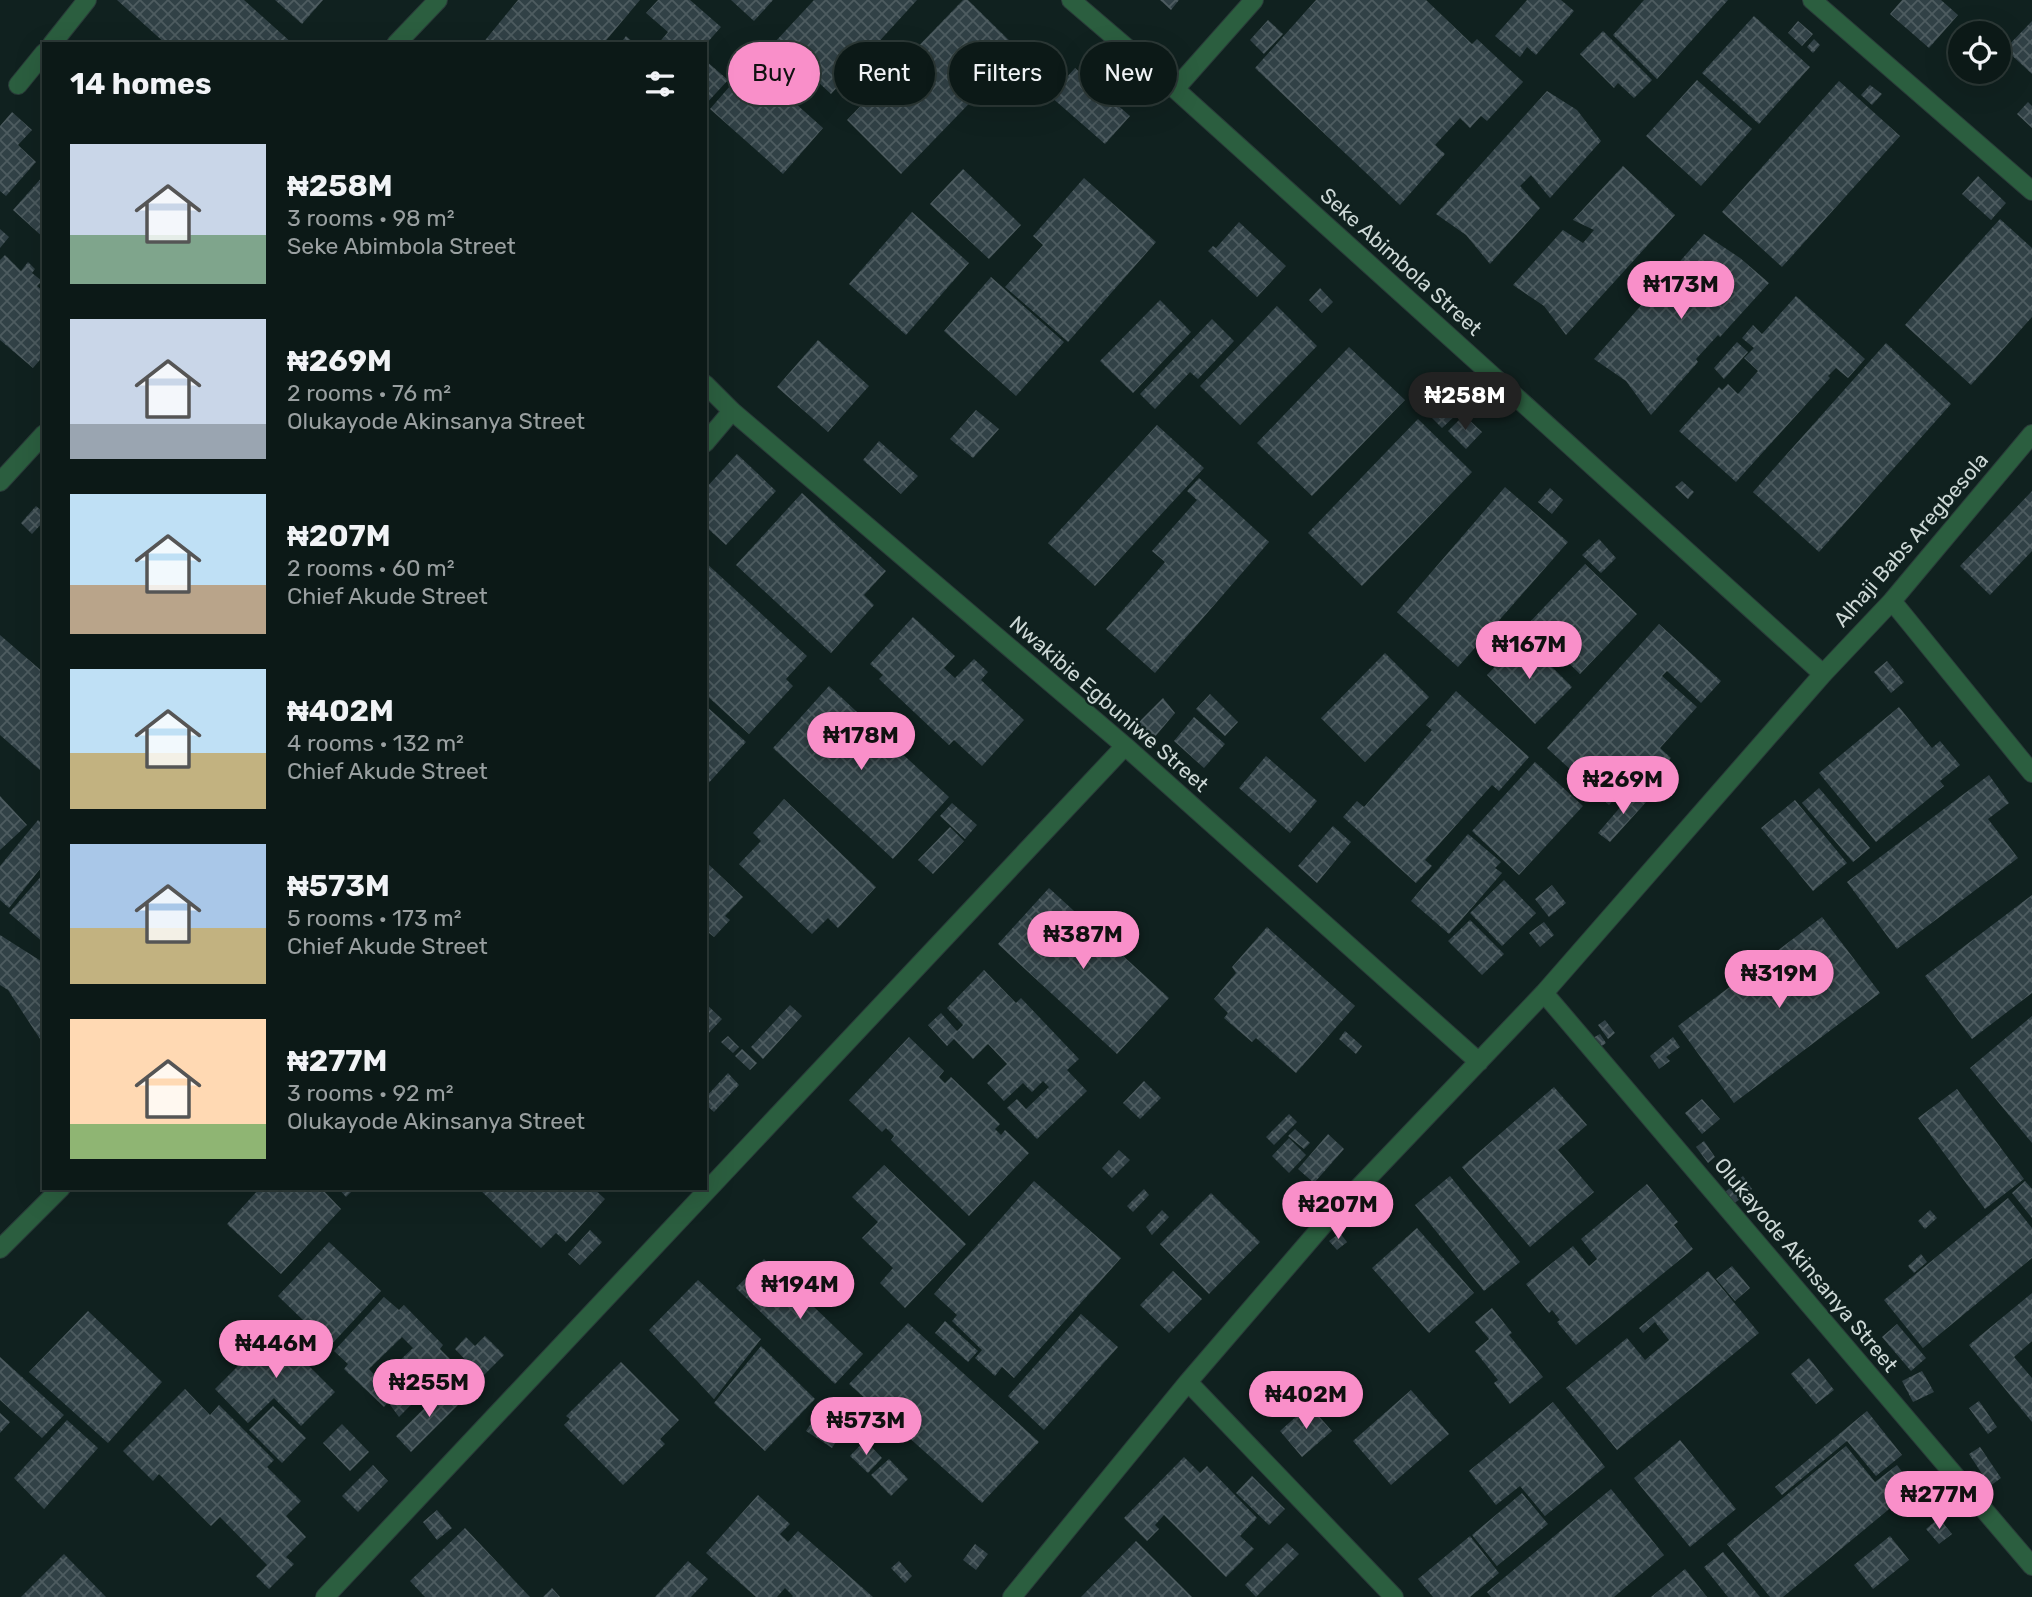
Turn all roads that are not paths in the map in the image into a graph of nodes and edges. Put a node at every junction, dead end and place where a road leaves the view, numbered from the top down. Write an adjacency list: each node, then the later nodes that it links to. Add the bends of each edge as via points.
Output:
1 (87, 0): 6 (street)
2 (438, 0): 7 (street)
3 (1071, 0): 8 (street, Seke Abimbola Street)
4 (1254, 0): 11 (street)
5 (1812, 0): 13 (street)
6 (54, 42)
7 (398, 42)
8 (1120, 42)
9 (42, 55): 10 (street)
10 (18, 85)
11 (1177, 87)
12 (1177, 91): 21 (street, Seke Abimbola Street)
13 (2032, 191)
14 (707, 386): 15 (street, Nwakibie Egbuniwe Street)
15 (732, 411): 18 (street); 22 (street, Nwakibie Egbuniwe Street)
16 (2032, 434): 20 (street, Alhaji Babs Aregbesola)
17 (42, 436): 19 (street)
18 (707, 441)
19 (0, 482)
20 (1892, 601): 21 (street, Alhaji Babs Aregbesola); 23 (street)
21 (1823, 674): 24 (street, Alhaji Babs Aregbesola)
22 (1125, 746): 25 (street, Nwakibie Egbuniwe Street); 30 (street)
23 (2032, 773)
24 (1544, 993): 25 (street, Alhaji Babs Aregbesola); 29 (street, Olukayode Akinsanya Street)
25 (1479, 1062): 28 (street, Alhaji Babs Aregbesola, via 1324,1224)
26 (59, 1190): 27 (street)
27 (0, 1249)
28 (1188, 1382): 31 (street, Alhaji Babs Aregbesola); 32 (street)
29 (2032, 1566)
30 (325, 1597)
31 (1012, 1597)
32 (1394, 1597)

